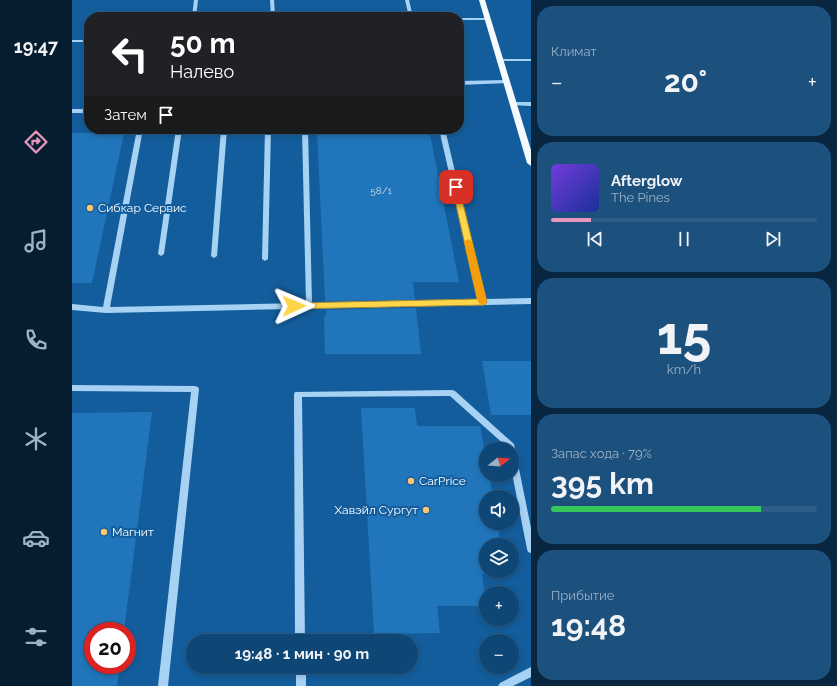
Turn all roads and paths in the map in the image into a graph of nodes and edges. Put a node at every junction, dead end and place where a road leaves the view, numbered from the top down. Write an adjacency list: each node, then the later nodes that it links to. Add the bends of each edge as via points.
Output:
1 (196, 0): 5 (lane)
2 (272, 0): 6 (lane)
3 (407, 0): 7 (lane)
4 (482, 0): 8 (main road)
5 (195, 12)
6 (272, 12)
7 (410, 12)
8 (488, 18): 9 (lane); 12 (main road)
9 (464, 19)
10 (84, 41): 11 (lane)
11 (72, 42)
12 (500, 60): 13 (lane); 15 (main road)
13 (531, 60)
14 (464, 82): 15 (lane)
15 (507, 82): 16 (main road)
16 (513, 104): 17 (lane); 26 (main road)
17 (531, 104)
18 (72, 111): 19 (lane)
19 (84, 111)
20 (139, 134): 34 (lane)
21 (178, 134): 27 (lane)
22 (224, 134): 28 (lane)
23 (268, 134): 29 (lane)
24 (305, 134): 32 (lane)
25 (443, 134): 31 (lane)
26 (531, 163)
27 (161, 254)
28 (214, 256)
29 (265, 259)
30 (531, 301): 31 (lane)
31 (482, 302): 32 (lane)
32 (309, 306): 34 (lane)
33 (72, 307): 34 (lane)
34 (106, 310)
35 (72, 388): 42 (lane, via 195,389)
36 (507, 442): 39 (lane, via 452,393 298,394)
37 (518, 482): 38 (lane)
38 (531, 549)
39 (300, 634)
40 (531, 672): 44 (lane)
41 (301, 674): 43 (lane)
42 (163, 686)
43 (301, 686)
44 (503, 686)

